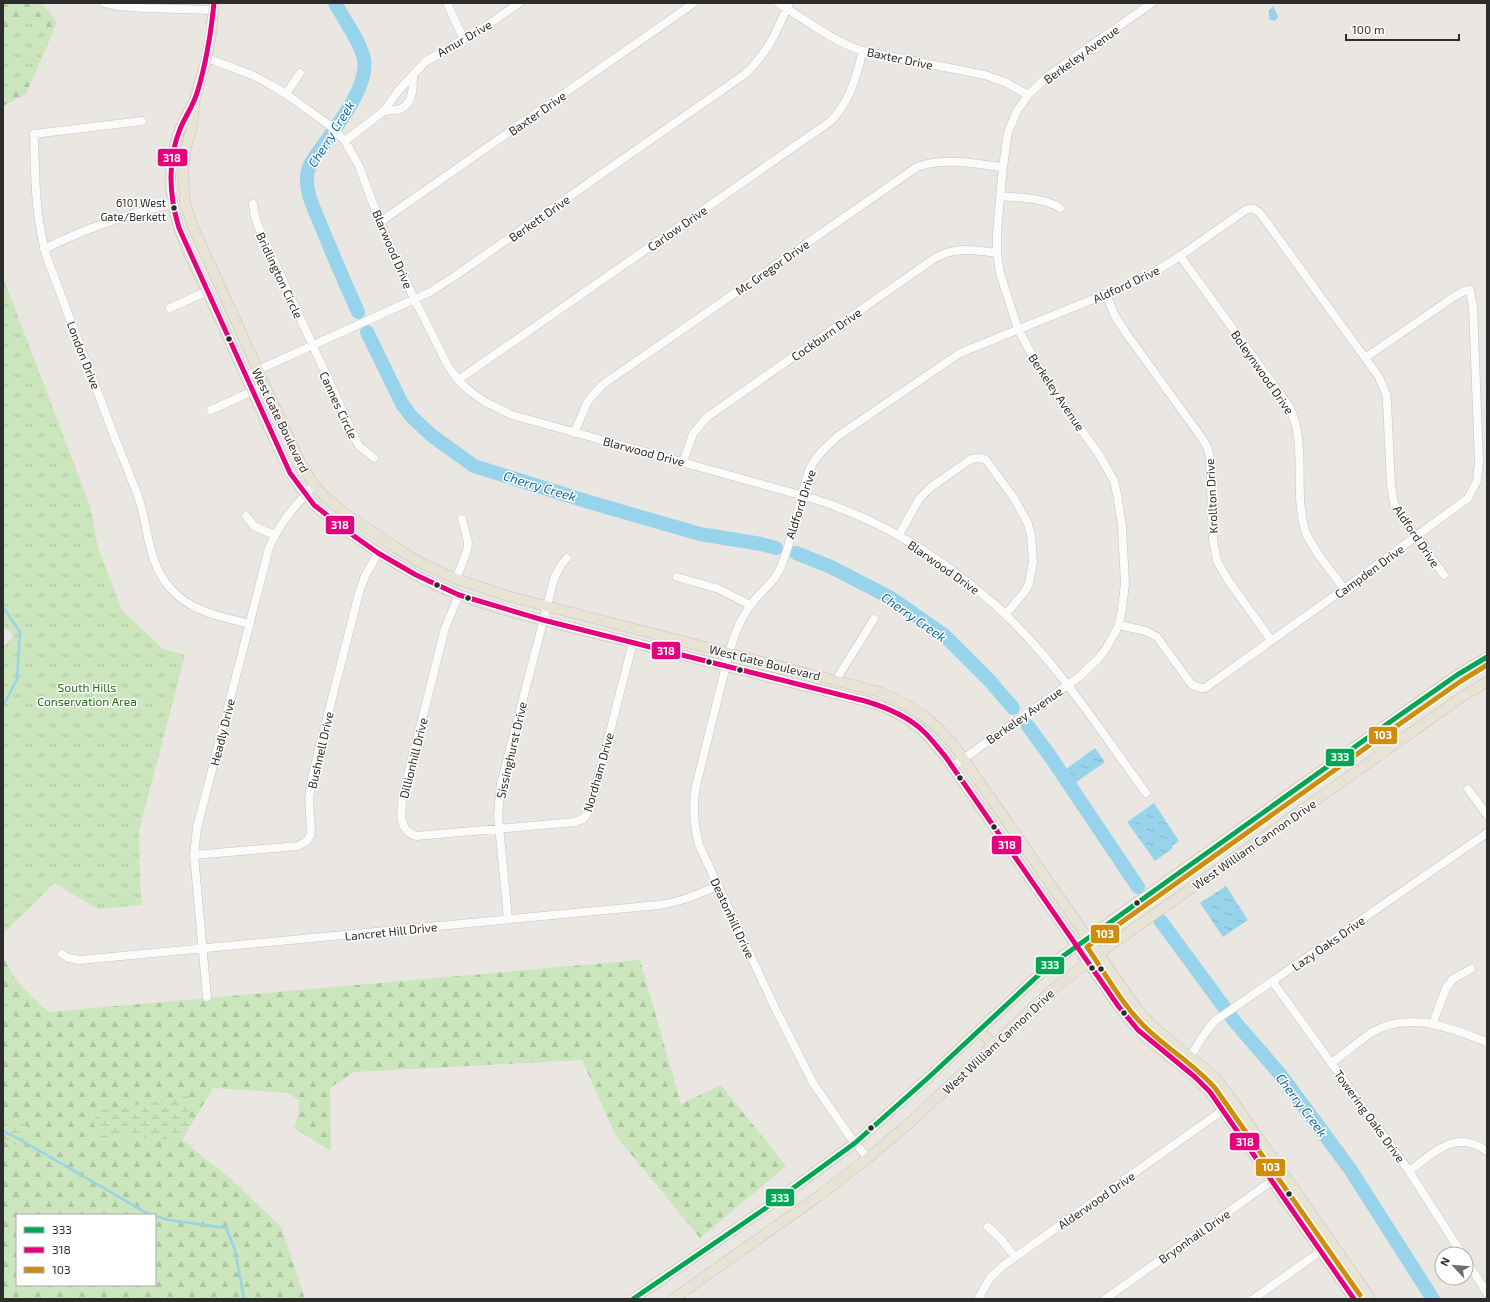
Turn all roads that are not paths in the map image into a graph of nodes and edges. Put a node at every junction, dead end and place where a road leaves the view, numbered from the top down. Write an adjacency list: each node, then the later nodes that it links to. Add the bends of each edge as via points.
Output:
1 (105, 3): 7 (street, via 144,8)
2 (447, 3): 9 (street)
3 (519, 3): 9 (street, Amur Drive)
4 (694, 3): 25 (street, Baxter Drive)
5 (778, 3): 8 (street, Baxter Drive)
6 (1152, 3): 15 (street, Berkeley Avenue, via 1049,75)
7 (214, 6): 11 (main road, West Gate Boulevard)
8 (788, 6): 10 (street, Baxter Drive, via 841,42); 31 (street, Berkett Drive, via 764,54 745,74 455,276)
9 (463, 38): 13 (street, Amur Drive, via 425,62)
10 (863, 51): 15 (street, Baxter Drive, via 985,75 1007,83); 38 (street, Carlow Drive, via 850,95 831,121)
11 (207, 58): 14 (street, Blarwood Drive, via 252,75); 16 (main road, West Gate Boulevard)
12 (300, 73): 14 (street)
13 (413, 76): 17 (street, Amur Drive); 17 (street, Amur Drive, via 413,92 404,107 395,111)
14 (286, 94): 19 (street, Blarwood Drive, via 329,125)
15 (1028, 95): 20 (street, Berkeley Avenue, via 1017,111 1008,132)
16 (195, 98): 22 (main road, West Gate Boulevard, via 173,150 170,184); 36 (main road, West Gate Boulevard, via 183,170 186,206)
17 (384, 111): 19 (street, Amur Drive)
18 (142, 121): 26 (street, London Drive, via 34,134 36,200)
19 (342, 138): 25 (street, Blarwood Drive, via 360,166)
20 (1003, 167): 21 (street, Berkeley Avenue); 42 (street, Mc Gregor Drive, via 963,162 936,162 917,168 602,385 588,401)
21 (1000, 196): 24 (street, via 1045,201); 27 (street, Berkeley Avenue)
22 (172, 204): 26 (street, via 121,218); 29 (main road, West Gate Boulevard, via 179,228)
23 (253, 204): 34 (street, Bridlington Circle, via 258,226)
24 (1060, 208)
25 (380, 222): 31 (street, Blarwood Drive)
26 (44, 249): 65 (street, London Drive, via 138,497 149,544 164,581 178,597 195,608)
27 (997, 253): 33 (street, Berkeley Avenue, via 1000,273); 44 (street, Cockburn Drive, via 962,249 935,258 707,417 693,434)
28 (1180, 256): 30 (street, Aldford Drive, via 1151,274); 35 (street, Aldford Drive, via 1248,208 1256,210); 58 (street, Boleynwood Drive, via 1294,415 1299,437 1301,515 1314,547)
29 (208, 291): 32 (street); 37 (main road, West Gate Boulevard)
30 (1106, 294): 33 (street, Aldford Drive); 67 (street, Krollton Drive, via 1115,316 1126,333 1206,445 1210,459 1217,561)
31 (415, 299): 34 (street, Berkett Drive); 38 (street, Blarwood Drive, via 443,359)
32 (170, 308)
33 (1018, 329): 47 (street, Aldford Drive, via 960,352 838,436 816,458 806,478); 66 (street, Berkeley Avenue, via 1045,380 1100,456 1114,481 1122,526 1125,584)
34 (312, 346): 36 (street, Berkett Drive); 43 (street, Cannes Circle, via 357,442)
35 (1365, 358): 52 (street, Aldford Drive, via 1379,377 1386,394 1392,495 1399,513); 52 (street, Campden Drive, via 1452,298 1470,290 1473,307 1479,452 1477,481 1468,498)
36 (257, 370): 37 (street, Berkett Drive); 39 (main road, West Gate Boulevard)
37 (245, 376): 40 (main road, West Gate Boulevard)
38 (458, 380): 42 (street, Blarwood Drive, via 471,392 498,409)
39 (264, 386): 40 (street); 45 (main road, West Gate Boulevard, via 300,462)
40 (252, 391): 41 (street); 46 (main road, West Gate Boulevard, via 290,473)
41 (211, 410)
42 (574, 433): 44 (street, Blarwood Drive)
43 (374, 458)
44 (683, 462): 47 (street, Blarwood Drive)
45 (314, 485): 46 (street, Headly Drive); 57 (main road, West Gate Boulevard, via 335,506 378,536 419,562)
46 (306, 495): 50 (street, Headly Drive); 53 (main road, West Gate Boulevard, via 328,517)
47 (802, 495): 51 (street, Blarwood Drive, via 842,509); 60 (street, Aldford Drive, via 778,572)
48 (246, 516): 50 (street, via 254,526)
49 (462, 519): 57 (street, via 468,551)
50 (274, 535): 65 (street, Headly Drive)
51 (899, 535): 62 (street, Blarwood Drive, via 960,575); 62 (street, via 919,499 931,487 971,459 986,460 1014,498 1031,535 1033,562 1029,583)
52 (1417, 536): 55 (street, Aldford Drive); 58 (street, Campden Drive)
53 (378, 553): 59 (main road, West Gate Boulevard, via 416,575); 86 (street, Bushnell Drive, via 369,567 359,593 312,777 309,799 311,825 307,841 298,846)
54 (567, 558): 61 (street, Sissinghurst Drive, via 554,579)
55 (1444, 575)
56 (676, 577): 60 (street, via 719,589)
57 (456, 579): 61 (main road, West Gate Boulevard)
58 (1344, 589): 67 (street, Campden Drive)
59 (459, 594): 64 (main road, West Gate Boulevard); 83 (street, Dillionhill Drive, via 443,636 404,791 402,823 407,831 416,836)
60 (750, 605): 69 (street, Aldford Drive, via 739,624)
61 (547, 607): 64 (street, Sissinghurst Drive); 69 (main road, West Gate Boulevard)
62 (1006, 614): 74 (street, Blarwood Drive)
63 (874, 619): 72 (street)
64 (543, 620): 68 (main road, West Gate Boulevard); 83 (street, Sissinghurst Drive, via 502,784 498,805)
65 (250, 624): 86 (street, Headly Drive, via 197,828)
66 (1118, 624): 67 (street, Campden Drive, via 1146,631 1157,637 1192,685 1201,688); 74 (street, Berkeley Avenue, via 1099,658)
67 (1271, 640)
68 (633, 642): 71 (main road, West Gate Boulevard); 83 (street, Nordham Drive, via 588,814 575,822)
69 (729, 653): 71 (street, Deatonhill Drive); 72 (main road, West Gate Boulevard)
70 (1487, 657): 75 (main road, West William Cannon Drive)
71 (726, 666): 78 (main road, West Gate Boulevard, via 884,707 922,730); 87 (street, Deatonhill Drive, via 696,786 693,808 699,846)
72 (837, 681): 77 (main road, West Gate Boulevard, via 880,692 912,707 945,734)
73 (1487, 682): 76 (main road, West William Cannon Drive, via 1463,696)
74 (1067, 685): 77 (street, Berkeley Avenue); 80 (street, Blarwood Drive)
75 (1370, 736): 76 (main road); 89 (main road, West William Cannon Drive)
76 (1382, 754): 93 (main road, West William Cannon Drive)
77 (964, 759): 78 (street, Berkeley Avenue); 82 (main road, West Gate Boulevard)
78 (953, 766): 85 (main road, West Gate Boulevard)
79 (1468, 789): 81 (street)
80 (1146, 793)
81 (1487, 815)
82 (1012, 828): 85 (main road); 89 (main road, West Gate Boulevard)
83 (499, 829): 88 (street, Sissinghurst Drive)
84 (1487, 833): 96 (street, Lazy Oaks Drive)
85 (1001, 838): 90 (main road, West Gate Boulevard)
86 (194, 855): 91 (street, Headly Drive)
87 (717, 886): 88 (street, Lancret Hill Drive, via 675,902); 106 (street, Deatonhill Drive, via 813,1083)
88 (508, 919): 91 (street, Lancret Hill Drive)
89 (1087, 938): 90 (main road, West William Cannon Drive); 93 (main road, West Gate Boulevard)
90 (1077, 945): 94 (main road, West Gate Boulevard); 99 (main road, West William Cannon Drive, via 1045,969)
91 (202, 949): 92 (street, Lancret Hill Drive, via 80,960); 97 (street, Headly Drive)
92 (62, 954)
93 (1098, 954): 94 (main road, West William Cannon Drive); 102 (main road, West Gate Boulevard, via 1142,1016)
94 (1088, 962): 101 (main road, West William Cannon Drive, via 1053,989); 104 (main road, West Gate Boulevard, via 1138,1030)
95 (1471, 969): 98 (street, via 1453,979 1446,988)
96 (1273, 982): 102 (street, Lazy Oaks Drive, via 1212,1024); 103 (street, Towering Oaks Drive)
97 (207, 997)
98 (1433, 1023): 100 (street); 103 (street, via 1413,1021 1386,1027 1372,1033)
99 (979, 1031): 101 (main road); 106 (main road, West William Cannon Drive)
100 (1487, 1042)
101 (995, 1045): 108 (main road, West William Cannon Drive)
102 (1191, 1057): 104 (street, Lazy Oaks Drive); 110 (main road, West Gate Boulevard, via 1215,1077)
103 (1331, 1063): 109 (street, Towering Oaks Drive)
104 (1183, 1067): 105 (main road, West Gate Boulevard, via 1203,1084)
105 (1223, 1110): 111 (main road, West Gate Boulevard); 115 (street, Alderwood Drive)
106 (855, 1143): 108 (street, Deatonhill Drive); 118 (main road, West William Cannon Drive)
107 (1487, 1151): 109 (street, via 1470,1142 1451,1143)
108 (868, 1158): 119 (main road, West William Cannon Drive, via 819,1196)
109 (1409, 1171): 113 (street, Towering Oaks Drive)
110 (1283, 1173): 111 (street, Bryonhall Drive); 124 (main road, West Gate Boulevard)
111 (1273, 1181): 114 (main road, West Gate Boulevard); 121 (street, Bryonhall Drive)
112 (988, 1227): 115 (street)
113 (1457, 1246)
114 (1321, 1251): 122 (street); 123 (main road, West Gate Boulevard)
115 (1015, 1257): 120 (street, Alderwood Drive, via 990,1278)
116 (1474, 1273): 117 (street)
117 (1487, 1293)
118 (633, 1299)
119 (673, 1299)
120 (978, 1299)
121 (1105, 1299)
122 (1253, 1299)
123 (1354, 1299)
124 (1371, 1299)

